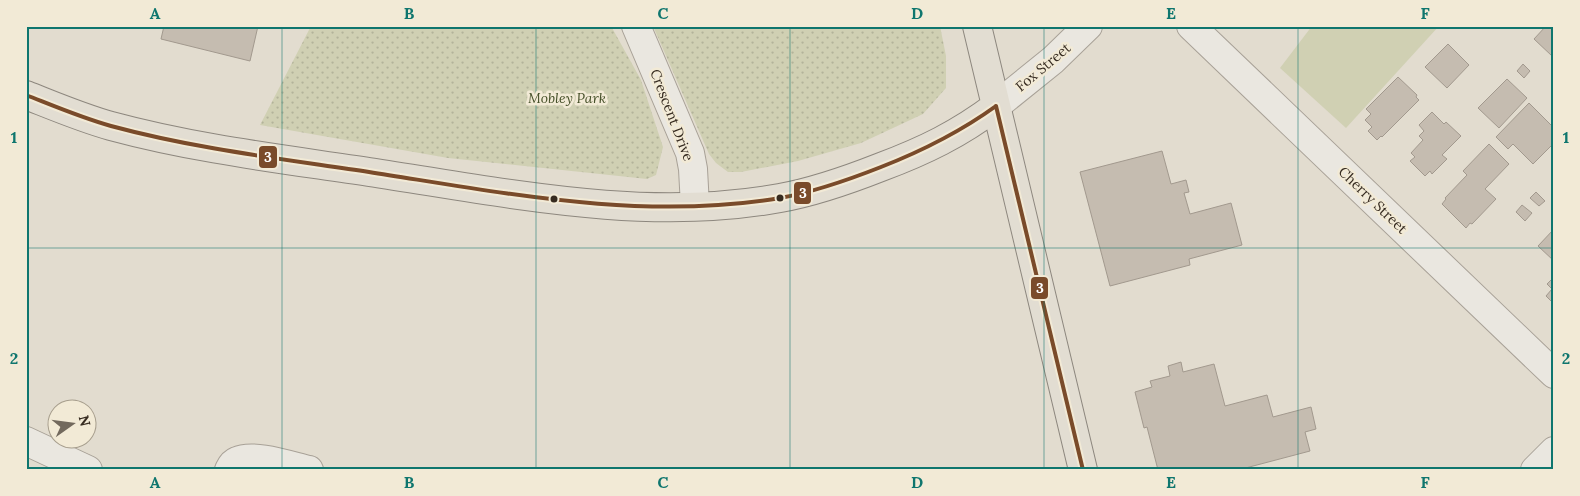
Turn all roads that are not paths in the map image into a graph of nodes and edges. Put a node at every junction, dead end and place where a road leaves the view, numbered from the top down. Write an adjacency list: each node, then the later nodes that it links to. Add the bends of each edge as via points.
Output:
1 (636, 26): 7 (street, Crescent Drive, via 690,153)
2 (977, 26): 6 (main road)
3 (1088, 26): 6 (street, Fox Street, via 1053,60)
4 (1191, 26): 8 (street, Cherry Street)
5 (26, 95): 7 (main road, via 109,125 208,148 546,198 631,206)
6 (996, 106): 7 (main road, via 933,146 855,177 777,198); 15 (main road)
7 (695, 206)
8 (1554, 374)
9 (26, 441): 11 (street)
10 (1554, 451): 16 (street)
11 (56, 463): 12 (street)
12 (88, 470)
13 (229, 470): 14 (street, via 236,461 250,458)
14 (309, 470)
15 (1083, 470)
16 (1535, 470)

